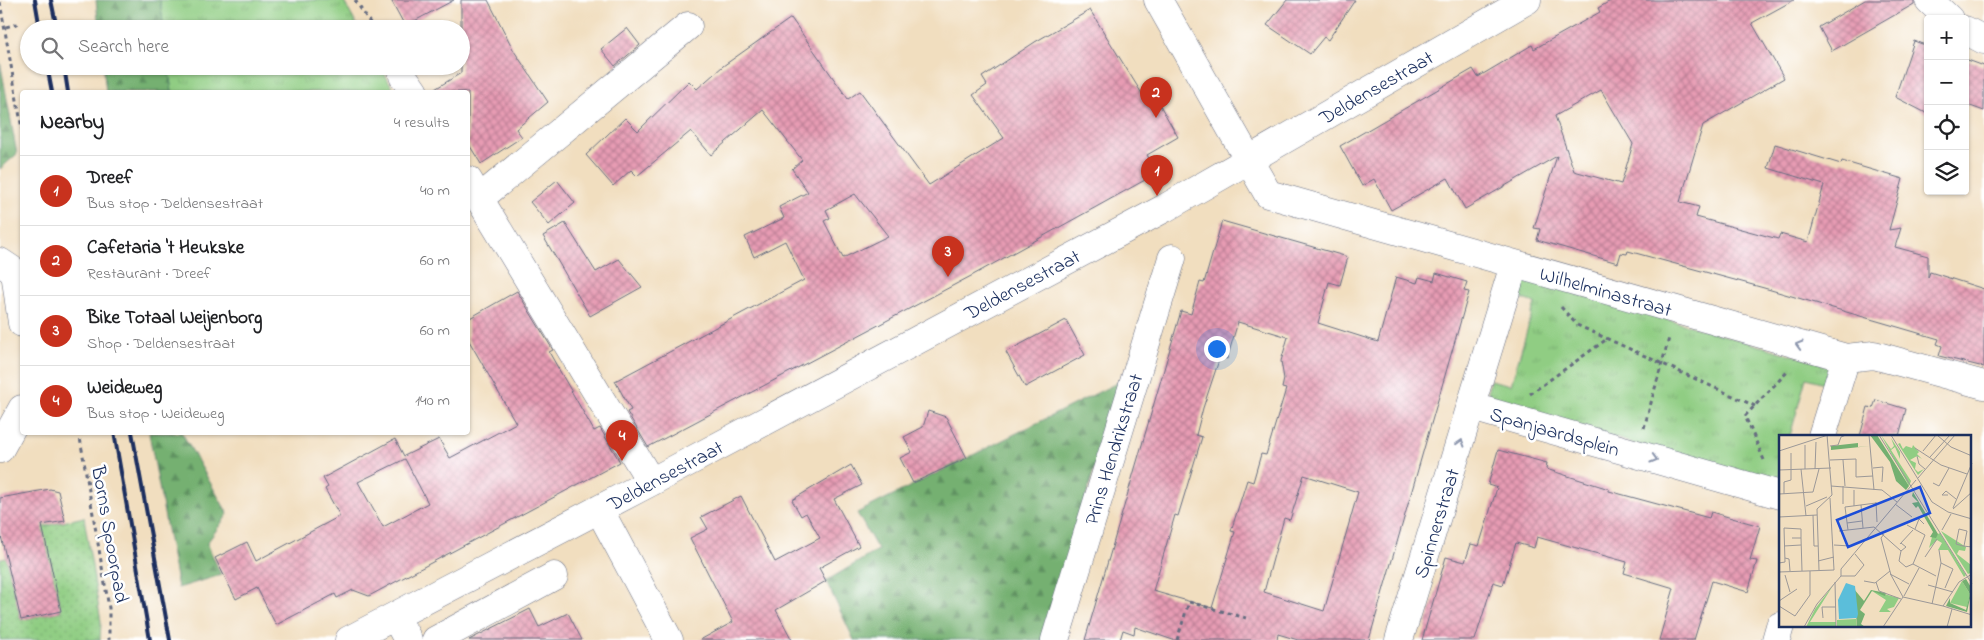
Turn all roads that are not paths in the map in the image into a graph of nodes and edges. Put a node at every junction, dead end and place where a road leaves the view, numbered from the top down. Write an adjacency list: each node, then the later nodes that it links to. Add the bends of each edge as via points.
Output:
1 (1158, 0): 8 (street, Wilhelminastraat)
2 (1527, 0): 8 (street, Deldensestraat)
3 (1929, 0): 4 (street)
4 (1945, 15)
5 (688, 26): 9 (street)
6 (1969, 32): 7 (street)
7 (1984, 40)
8 (1249, 160): 12 (street, Wilhelminastraat, via 1268,194); 20 (street, Deldensestraat)
9 (473, 190): 20 (street)
10 (1172, 258): 31 (street, Prins Hendrikstraat)
11 (0, 262): 13 (street, via 14,272)
12 (1514, 265): 14 (street, Wilhelminastraat, one-way to 12); 16 (street, Spanjaardsplein)
13 (20, 310)
14 (1846, 358): 15 (street, Wilhelminastraat, via 1874,355); 18 (street)
15 (1984, 385)
16 (1472, 407): 21 (street, Spanjaardsplein, one-way to 21); 32 (street, Spinnerstraat, one-way to 16)
17 (20, 413): 19 (street)
18 (1822, 435)
19 (0, 450)
20 (651, 482): 22 (street, Deldensestraat)
21 (1779, 495)
22 (599, 509): 23 (street, Deldensestraat); 30 (street)
23 (511, 556): 25 (street); 26 (street, Deldensestraat)
24 (554, 576): 25 (street)
25 (528, 590): 29 (street)
26 (395, 616): 27 (street, Deldensestraat); 28 (street)
27 (349, 640)
28 (408, 640)
29 (436, 640)
30 (669, 640)
31 (1055, 640)
32 (1400, 640)

